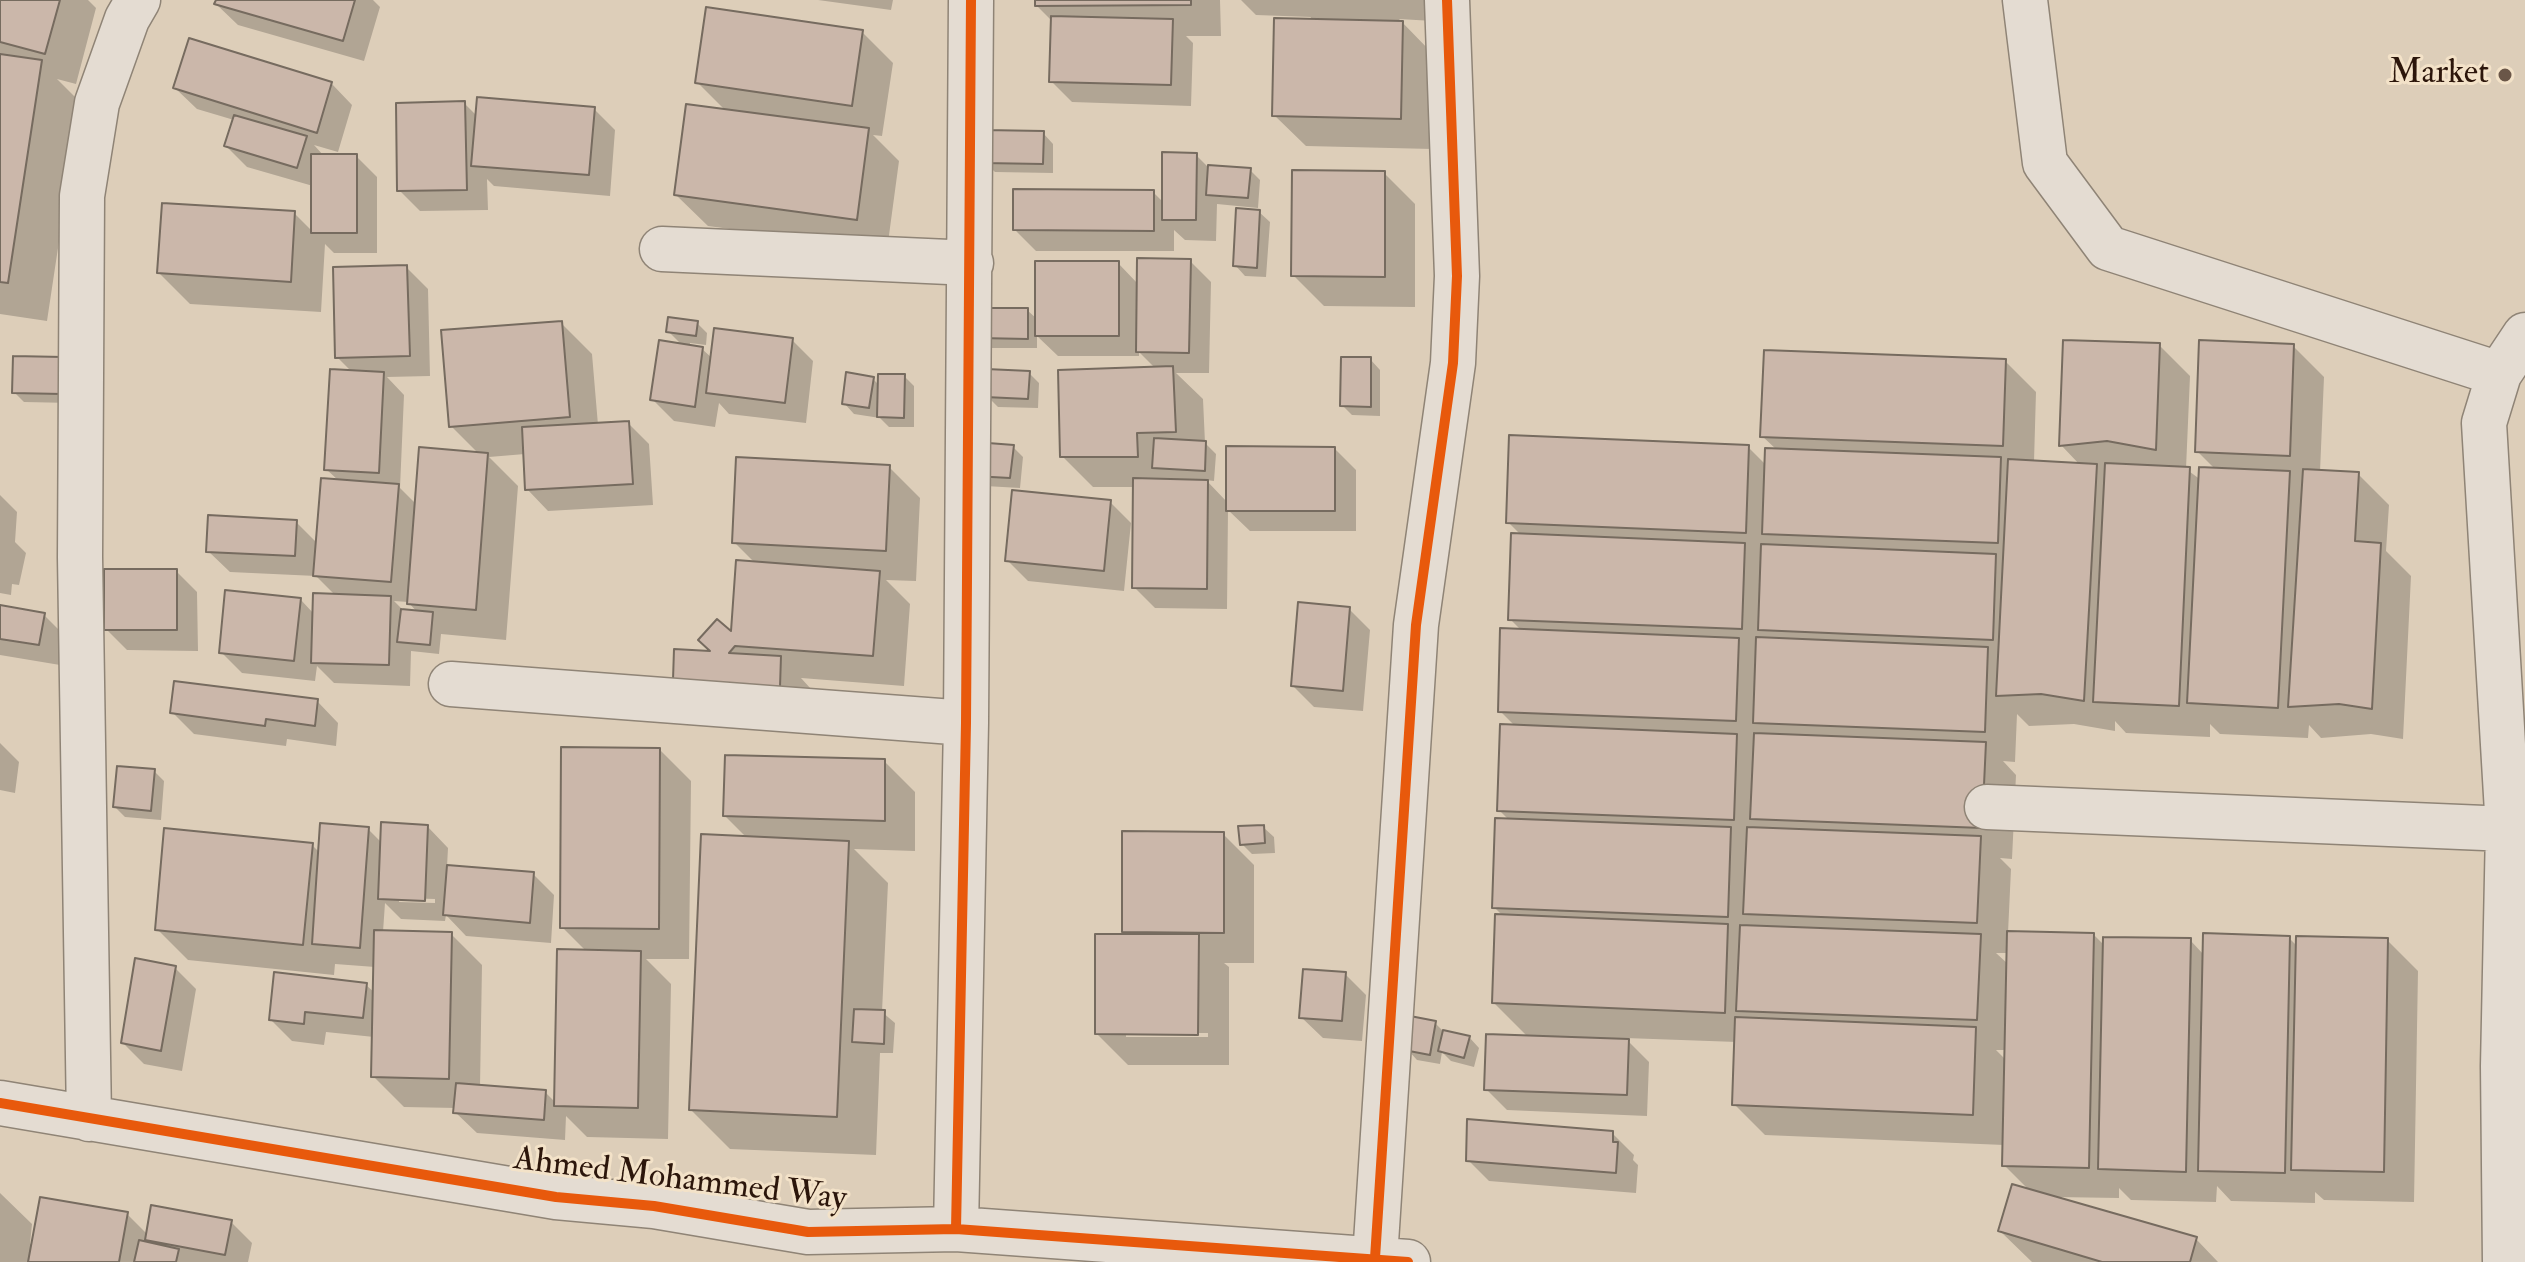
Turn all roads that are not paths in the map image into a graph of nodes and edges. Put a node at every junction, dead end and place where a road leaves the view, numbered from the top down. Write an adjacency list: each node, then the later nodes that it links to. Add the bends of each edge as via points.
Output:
1 (138, 0): 14 (street, via 97,103 82,196 80,557)
2 (971, 0): 6 (street)
3 (1447, 0): 17 (street, via 1457,276 1453,363 1416,625)
4 (2025, 0): 8 (street, via 2045,163 2108,248)
5 (662, 249): 6 (street)
6 (971, 263): 10 (street)
7 (2525, 335): 8 (street)
8 (2499, 374): 12 (street, via 2484,423)
9 (451, 684): 10 (street)
10 (966, 723): 15 (street)
11 (1987, 807): 12 (street)
12 (2508, 829): 18 (street)
13 (0, 1103): 14 (street, Ahmed Mohammed Way)
14 (89, 1119): 16 (street, Ahmed Mohammed Way, via 556,1197 654,1206)
15 (956, 1229): 16 (street, Ahmed Mohammed Way); 17 (street, Ahmed Mohammed Way)
16 (808, 1247)
17 (1391, 1260)
18 (2505, 1262)

